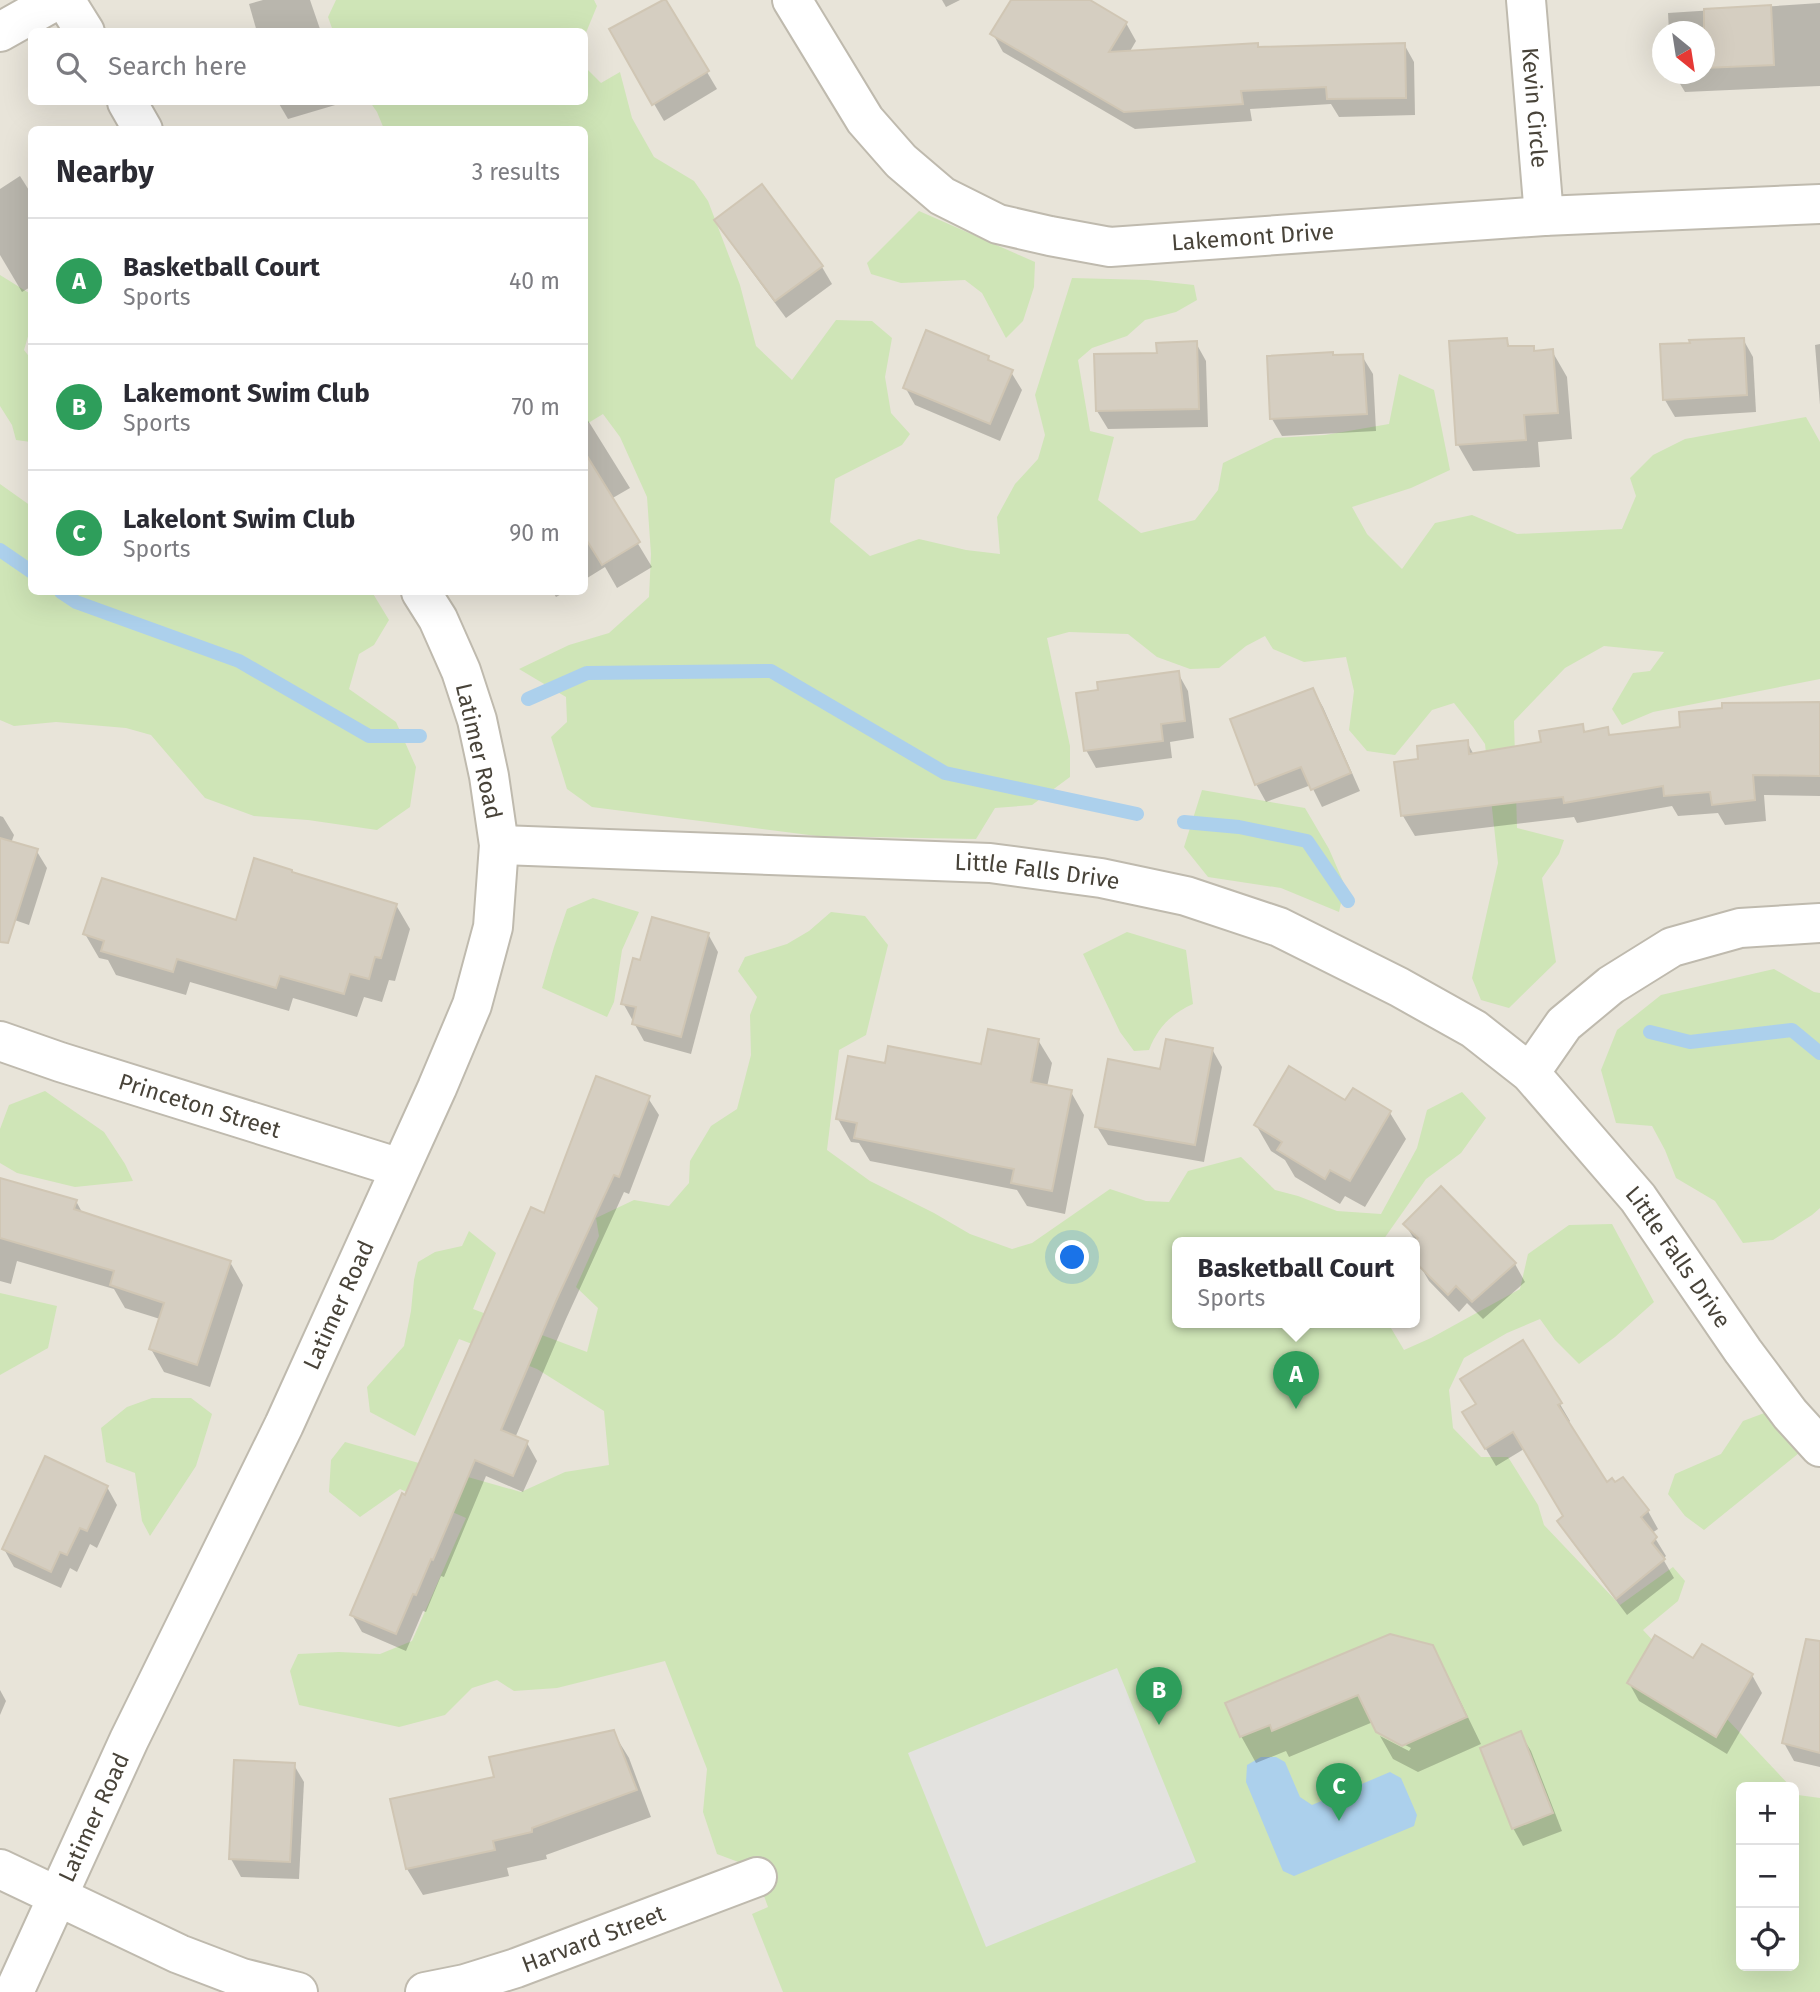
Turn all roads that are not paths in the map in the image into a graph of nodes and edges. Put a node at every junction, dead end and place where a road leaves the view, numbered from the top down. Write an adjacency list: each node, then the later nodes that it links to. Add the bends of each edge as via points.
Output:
1 (57, 0): 6 (street)
2 (65, 0): 5 (street)
3 (792, 0): 10 (street, Lakemont Drive, via 864,120 901,161 942,196 998,224 1110,247)
4 (1526, 0): 10 (street, Kevin Circle)
5 (82, 28)
6 (0, 32)
7 (129, 105): 8 (street)
8 (141, 126)
9 (1820, 204): 10 (street, Lakemont Drive)
10 (1544, 216)
11 (423, 595): 12 (street, Latimer Road, via 461,671 477,720)
12 (499, 845): 15 (street, Little Falls Drive, via 990,863 1101,878 1186,896 1279,927 1380,977 1474,1029); 16 (street, Latimer Road, via 493,927 472,1005)
13 (1820, 923): 15 (street, via 1740,928 1672,947 1611,985 1564,1024)
14 (0, 1041): 16 (street, Princeton Street)
15 (1530, 1073): 17 (street, Little Falls Drive, via 1638,1198 1743,1351)
16 (400, 1168): 20 (street, Latimer Road, via 284,1425)
17 (1820, 1447)
18 (0, 1869): 20 (street)
19 (757, 1877): 23 (street, Harvard Street, via 516,1968)
20 (57, 1896): 21 (street, Latimer Road); 22 (street, via 179,1954 242,1978)
21 (14, 1992)
22 (299, 1992)
23 (425, 1992)

